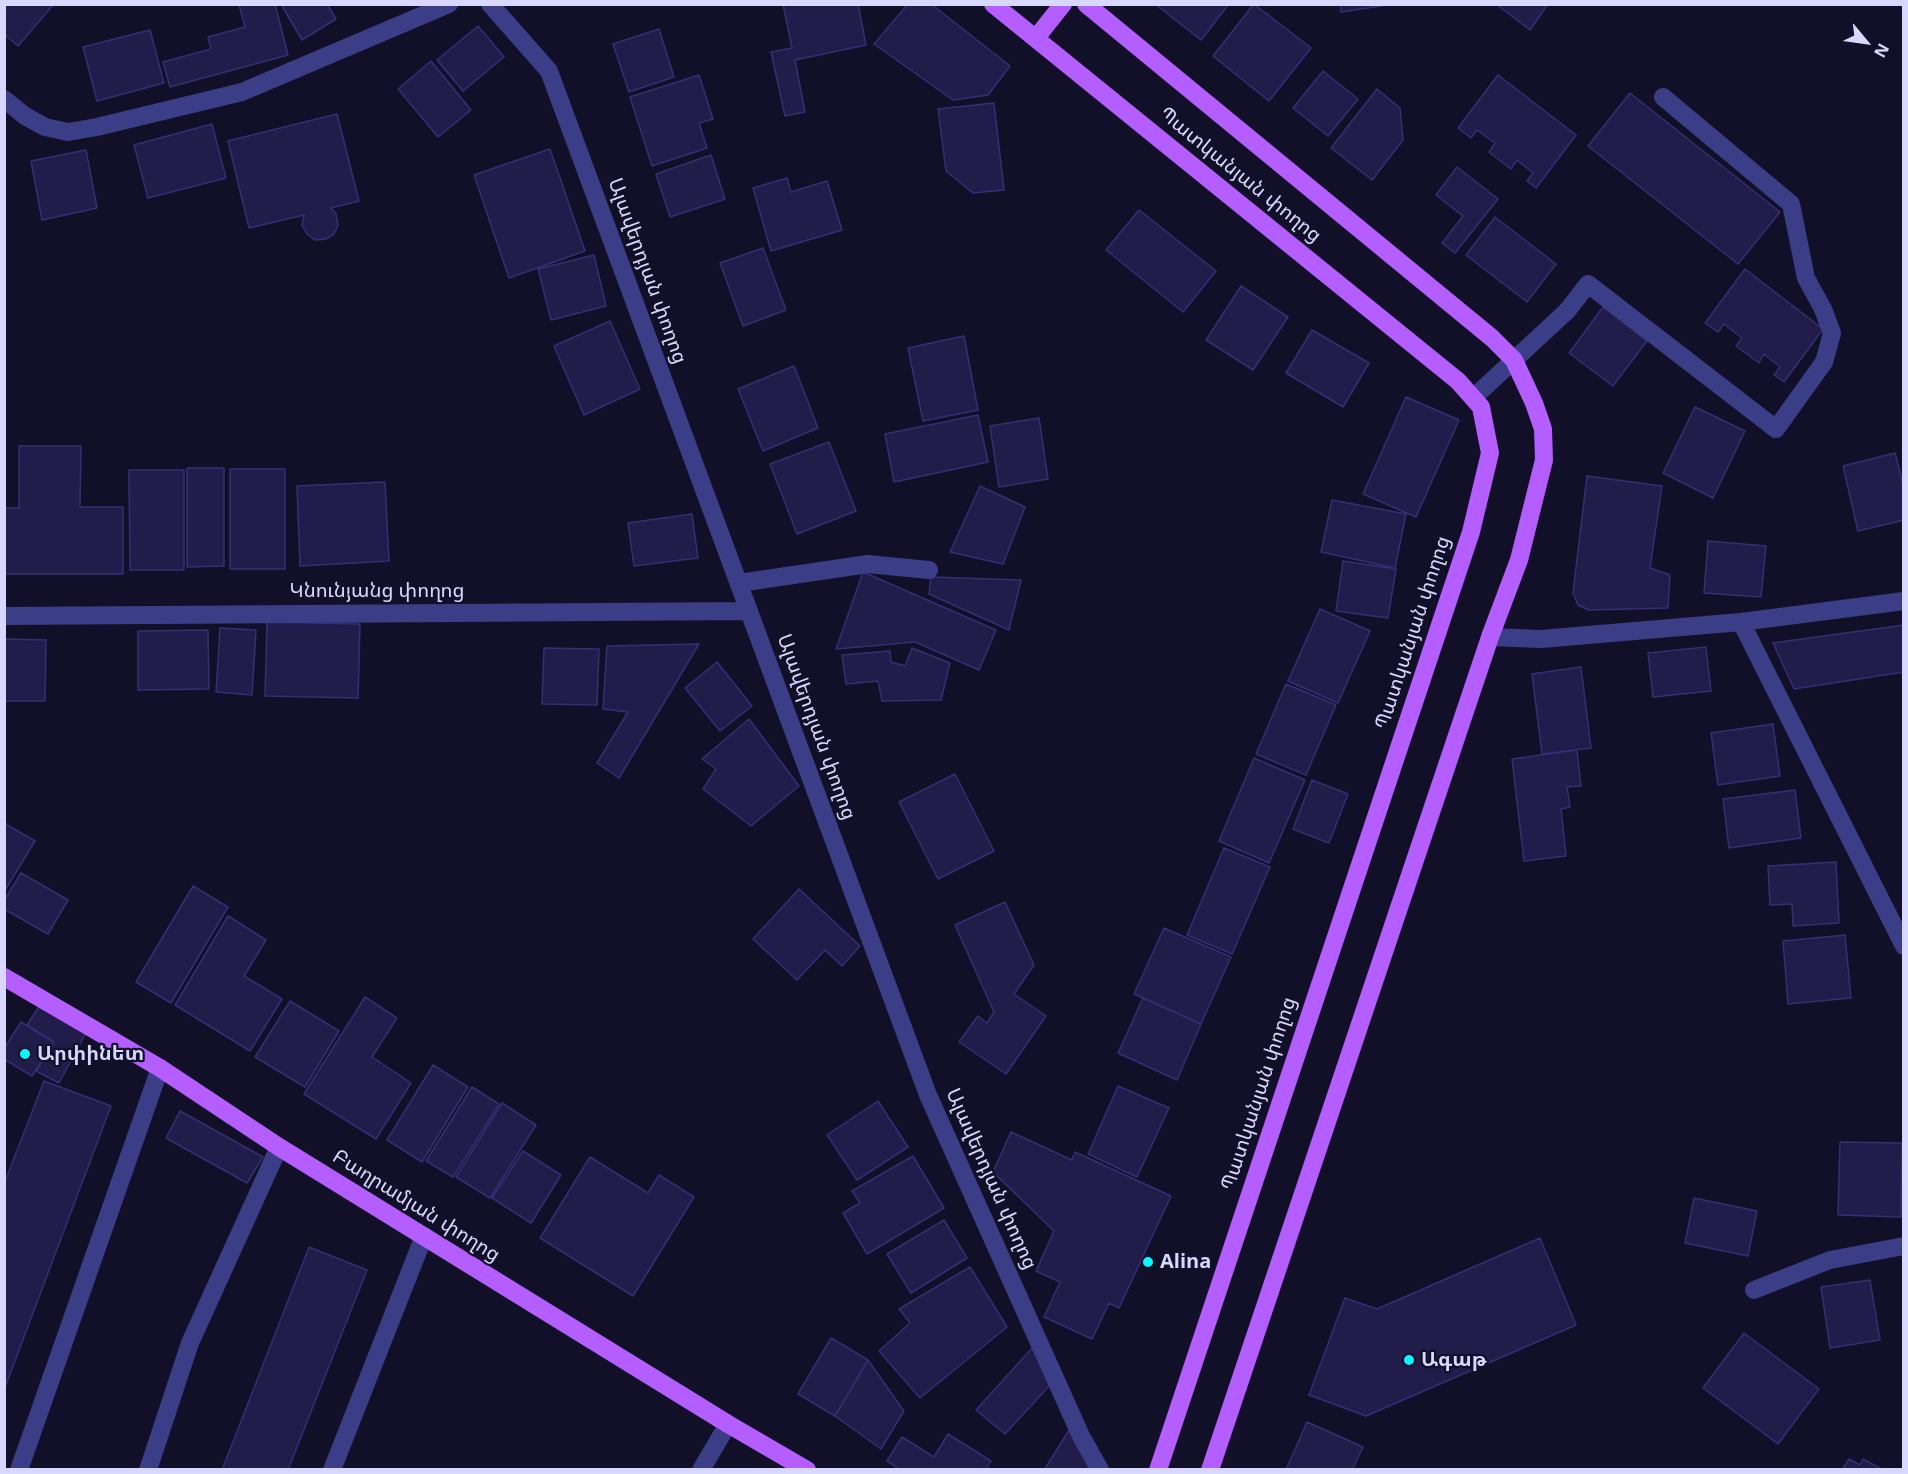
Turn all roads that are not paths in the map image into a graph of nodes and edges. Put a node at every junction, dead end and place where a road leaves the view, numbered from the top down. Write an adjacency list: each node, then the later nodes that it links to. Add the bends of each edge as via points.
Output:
1 (449, 4): 8 (street, via 242,92 97,127 68,132 45,127)
2 (490, 4): 12 (street, Ալավերդյան փողոց, via 549,71)
3 (993, 4): 6 (main road, Պատկանյան փողոց)
4 (1063, 4): 6 (main road)
5 (1086, 4): 9 (main road, Պատկանյան փողոց, via 1456,306)
6 (1036, 38): 10 (main road, Պատկանյան փողոց, via 1458,381)
7 (1663, 97): 9 (street, via 1791,204 1806,278 1832,333 1824,362 1776,429 1588,284 1567,311)
8 (4, 99)
9 (1514, 360): 10 (street); 17 (main road, Պատկանյան փողոց, via 1543,429 1544,460 1519,560)
10 (1473, 398): 32 (main road, Պատկանյան փողոց, via 1481,407 1490,453 1471,532)
11 (929, 570): 12 (street, via 868,564)
12 (739, 583): 14 (street, Ալավերդյան փողոց)
13 (1904, 601): 16 (street)
14 (749, 611): 15 (street, Կնունյանց փողոց); 31 (street, Ալավերդյան փողոց, via 928,1095 1081,1436)
15 (4, 616)
16 (1741, 622): 17 (street, via 1541,639); 18 (street)
17 (1490, 637): 33 (main road, Պատկանյան փողոց)
18 (1904, 946)
19 (4, 977): 20 (main road, Բաղրամյան փողոց)
20 (160, 1068): 21 (main road, Բաղրամյան փողոց); 26 (street)
21 (279, 1147): 22 (main road, Բաղրամյան փողոց); 27 (street, via 190,1343)
22 (424, 1236): 25 (main road, Բաղրամյան փողոց); 28 (street)
23 (1904, 1246): 24 (street, via 1830,1260)
24 (1754, 1290)
25 (728, 1424): 29 (street); 30 (main road, Բաղրամյան փողոց)
26 (19, 1470)
27 (148, 1470)
28 (332, 1470)
29 (701, 1470)
30 (807, 1470)
31 (1100, 1470)
32 (1158, 1470)
33 (1210, 1470)

